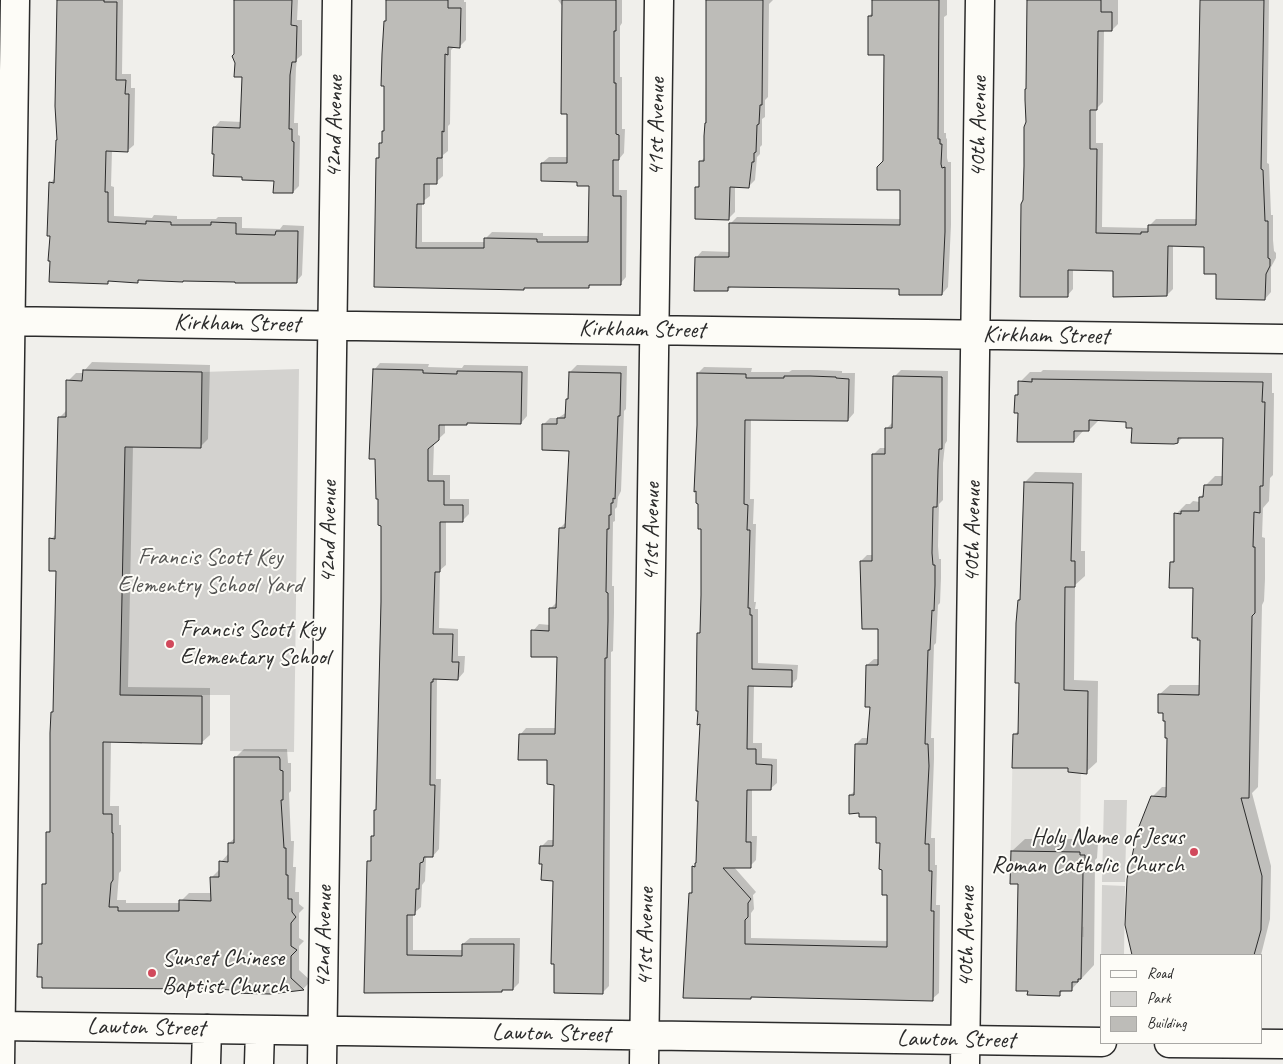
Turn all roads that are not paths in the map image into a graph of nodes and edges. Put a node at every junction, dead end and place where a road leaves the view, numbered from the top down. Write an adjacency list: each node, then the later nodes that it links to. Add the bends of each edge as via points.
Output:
1 (15, 0): 5 (street)
2 (337, 0): 6 (street, 42nd Avenue)
3 (659, 0): 7 (street, 41st Avenue)
4 (980, 0): 8 (street, 40th Avenue)
5 (5, 321): 6 (street, Kirkham Street); 10 (street)
6 (332, 326): 7 (street, Kirkham Street); 13 (street, 42nd Avenue)
7 (654, 330): 8 (street, Kirkham Street); 14 (street, 41st Avenue)
8 (976, 335): 9 (street, Kirkham Street); 18 (street, 40th Avenue)
9 (1283, 339)
10 (0, 1026): 11 (street, Lawton Street); 19 (street)
11 (207, 1029): 12 (street, Lawton Street); 20 (street)
12 (260, 1030): 13 (street, Lawton Street); 21 (street)
13 (322, 1031): 14 (street, Lawton Street); 22 (street, 42nd Avenue)
14 (644, 1035): 18 (street, Lawton Street); 23 (street, 41st Avenue)
15 (1100, 1042): 18 (street, Lawton Street)
16 (1263, 1044): 17 (street)
17 (1283, 1044)
18 (965, 1052)
19 (0, 1064)
20 (206, 1064)
21 (259, 1064)
22 (322, 1064)
23 (644, 1064)

